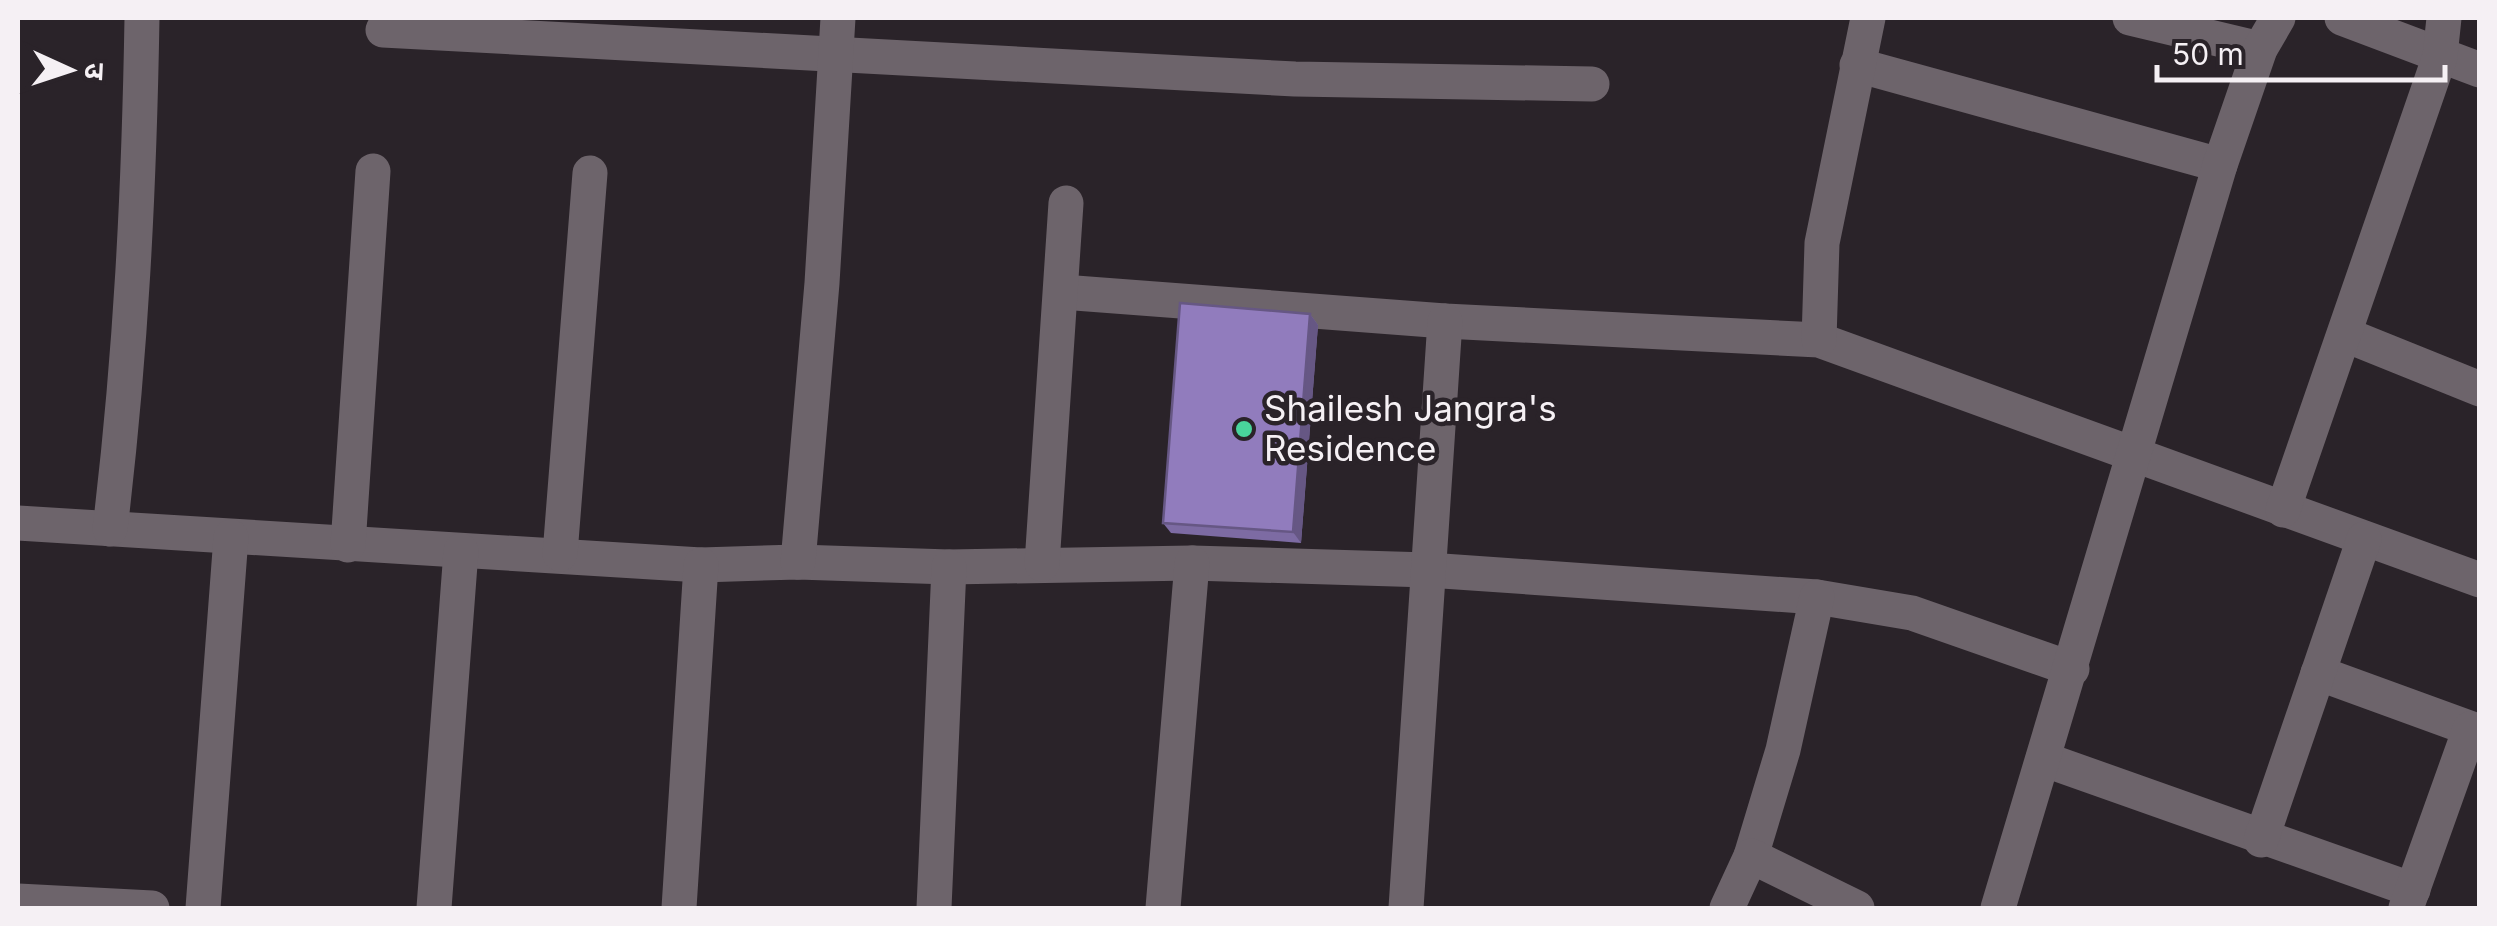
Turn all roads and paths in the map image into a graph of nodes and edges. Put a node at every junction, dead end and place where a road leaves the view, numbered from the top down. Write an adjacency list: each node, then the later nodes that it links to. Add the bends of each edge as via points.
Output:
1 (142, 18): 27 (street, via 131,344)
2 (838, 18): 10 (street)
3 (1868, 18): 12 (street)
4 (2130, 18): 9 (street)
5 (2278, 18): 9 (street)
6 (2342, 18): 11 (street)
7 (2444, 18): 11 (street)
8 (382, 30): 10 (street)
9 (2260, 49): 15 (street)
10 (835, 55): 14 (street, via 1314,80); 33 (street)
11 (2440, 56): 13 (street); 21 (street)
12 (1858, 66): 15 (street); 22 (street, via 1822,243)
13 (2480, 70)
14 (1592, 84)
15 (2220, 165): 24 (street)
16 (372, 171): 30 (street)
17 (590, 173): 32 (street)
18 (1066, 202): 19 (street)
19 (1062, 292): 20 (street); 36 (street)
20 (1445, 321): 22 (street); 38 (street)
21 (2346, 336): 23 (street); 25 (street)
22 (1819, 340): 24 (street)
23 (2480, 389)
24 (2133, 456): 25 (street); 41 (street)
25 (2283, 510): 29 (street)
26 (18, 523): 27 (street)
27 (110, 529): 28 (street)
28 (231, 536): 30 (street); 50 (street)
29 (2364, 539): 39 (street); 42 (street)
30 (348, 545): 31 (street)
31 (461, 551): 32 (street); 51 (street)
32 (560, 554): 35 (street)
33 (798, 562): 35 (street); 37 (street)
34 (1192, 563): 36 (street); 38 (street); 54 (street)
35 (701, 564): 52 (street)
36 (1042, 564): 37 (street)
37 (949, 568): 53 (street)
38 (1428, 570): 40 (street); 55 (street)
39 (2480, 580)
40 (1817, 597): 41 (street, via 1912,613); 46 (street)
41 (2072, 668): 44 (street)
42 (2318, 673): 43 (street); 45 (street)
43 (2475, 730): 47 (street)
44 (2043, 760): 45 (street); 58 (street)
45 (2261, 840): 47 (street)
46 (1751, 856): 56 (street); 57 (street)
47 (2409, 899)
48 (18, 901): 49 (street)
49 (152, 908)
50 (203, 908)
51 (434, 908)
52 (679, 908)
53 (934, 908)
54 (1164, 908)
55 (1406, 908)
56 (1728, 908)
57 (1857, 908)
58 (1998, 908)

